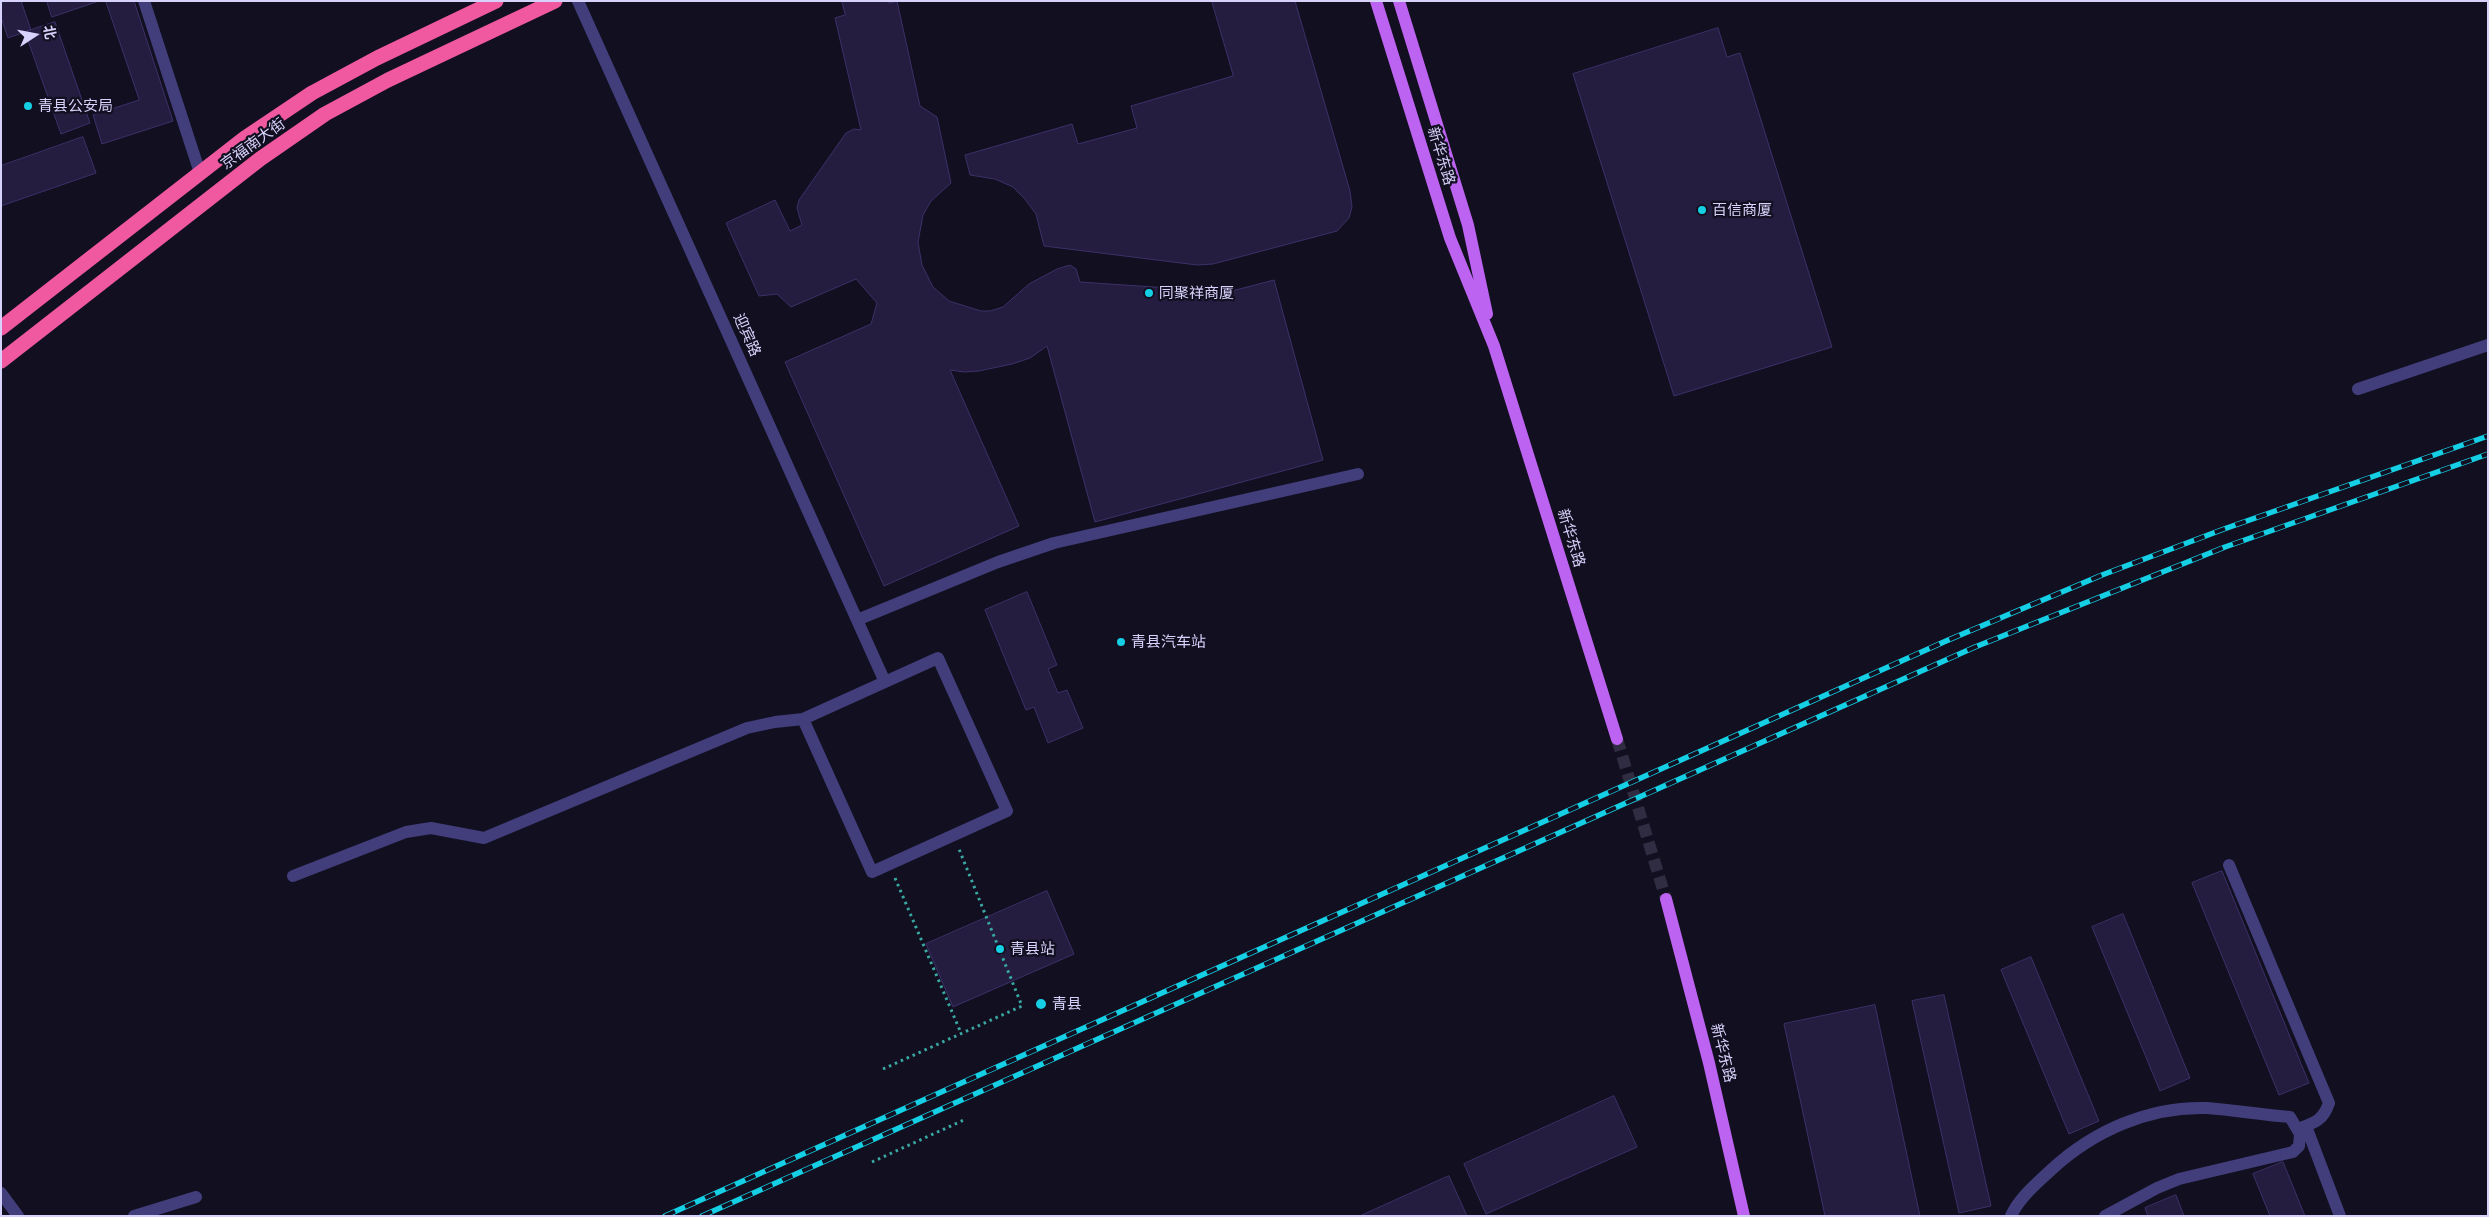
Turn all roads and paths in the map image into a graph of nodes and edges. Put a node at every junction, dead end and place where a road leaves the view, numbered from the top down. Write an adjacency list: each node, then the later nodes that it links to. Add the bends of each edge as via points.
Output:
1 (144, 1): 7 (street)
2 (496, 1): 7 (highway, 京福南大街, via 312,92)
3 (555, 1): 11 (highway, 京福南大街, via 388,80 325,114 260,159)
4 (578, 1): 14 (street, 迎宾路)
5 (1376, 1): 10 (main road, 新华东路, via 1450,238)
6 (1399, 1): 10 (main road, 新华东路, via 1468,225)
7 (200, 173): 8 (highway, 京福南大街)
8 (1, 328)
9 (2488, 345): 12 (street)
10 (1494, 346): 17 (main road, 新华东路)
11 (1, 360)
12 (2358, 389)
13 (1358, 474): 14 (street, via 1054,543 998,562)
14 (857, 620): 15 (street, 迎宾路)
15 (885, 682): 16 (street); 18 (street, via 938,658 1008,811)
16 (803, 719): 19 (street, via 872,872); 21 (street, via 747,728 484,838 431,828 406,832)
17 (1617, 739)
18 (953, 836): 19 (street); 23 (path, via 1022,1006)
19 (889, 864): 23 (path)
20 (2229, 865): 26 (street, via 2329,1102 2325,1114 2314,1123)
21 (293, 876)
22 (1666, 899): 32 (main road, 新华东路, via 1709,1063)
23 (961, 1034): 24 (path)
24 (883, 1069)
25 (966, 1119): 27 (path)
26 (2301, 1127): 33 (street, via 2290,1117 2234,1110 2204,1108 2143,1115 2115,1127 2066,1156 2024,1197); 34 (street, via 2299,1146 2293,1152 2179,1180); 35 (street)
27 (872, 1162)
28 (1, 1193): 30 (street)
29 (196, 1197): 31 (street)
30 (18, 1216)
31 (134, 1216)
32 (1744, 1216)
33 (2011, 1216)
34 (2105, 1216)
35 (2340, 1216)

